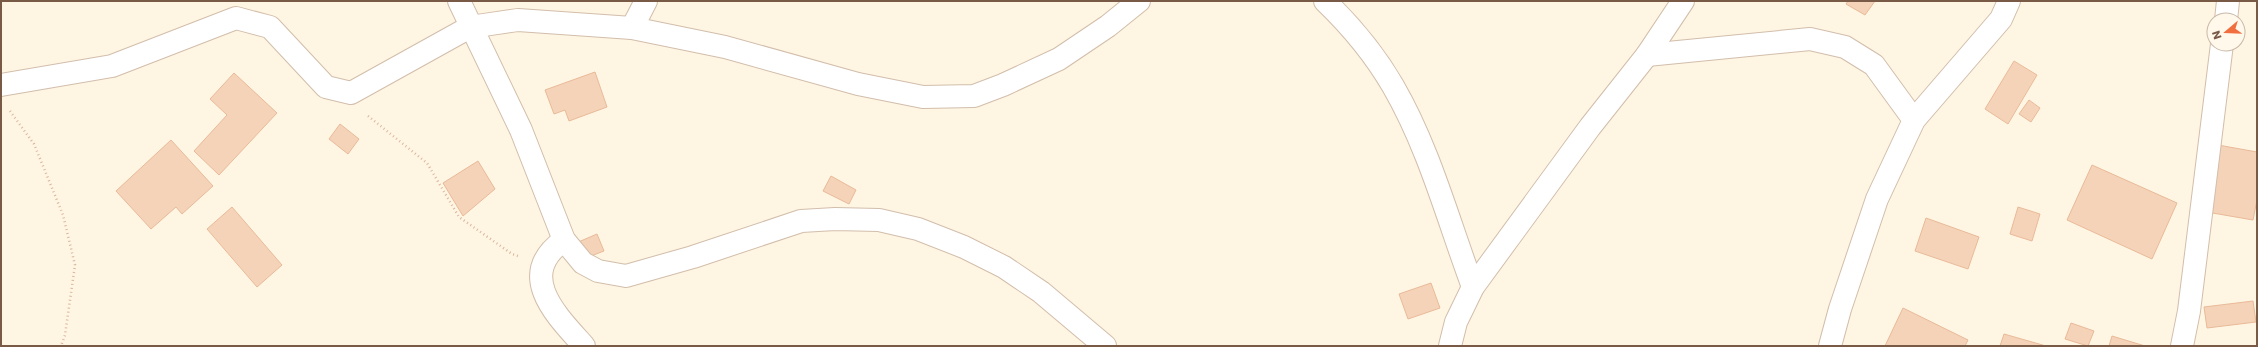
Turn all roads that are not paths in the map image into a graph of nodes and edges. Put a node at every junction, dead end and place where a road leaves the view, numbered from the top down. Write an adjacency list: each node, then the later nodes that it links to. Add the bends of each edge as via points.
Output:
1 (459, 1): 10 (street)
2 (646, 1): 11 (street)
3 (1138, 1): 11 (street, via 1108,26 1059,59 974,96 923,96 858,84 725,48)
4 (1325, 1): 17 (street, via 1368,48 1393,86 1412,124)
5 (1683, 1): 13 (street)
6 (2009, 1): 15 (street, via 2002,19)
7 (2228, 1): 9 (street)
8 (519, 11): 10 (street); 11 (street)
9 (2227, 12)
10 (470, 27): 14 (street, via 351,93 326,87 270,27 236,18 112,66); 16 (street, via 521,130)
11 (632, 28)
12 (2221, 52): 22 (street, via 2189,311)
13 (1647, 55): 15 (street, via 1810,39 1845,47 1874,65); 17 (street, via 1590,127)
14 (3, 95)
15 (1914, 120): 21 (street, via 1877,199)
16 (564, 240): 18 (street, via 542,264 541,274 546,296 555,314); 19 (street, via 583,263 598,271 626,276 801,221 879,220 918,229 964,247 1004,267 1041,292)
17 (1473, 287): 20 (street, via 1456,322)
18 (584, 346)
19 (1105, 346)
20 (1450, 346)
21 (1830, 346)
22 (2182, 346)

